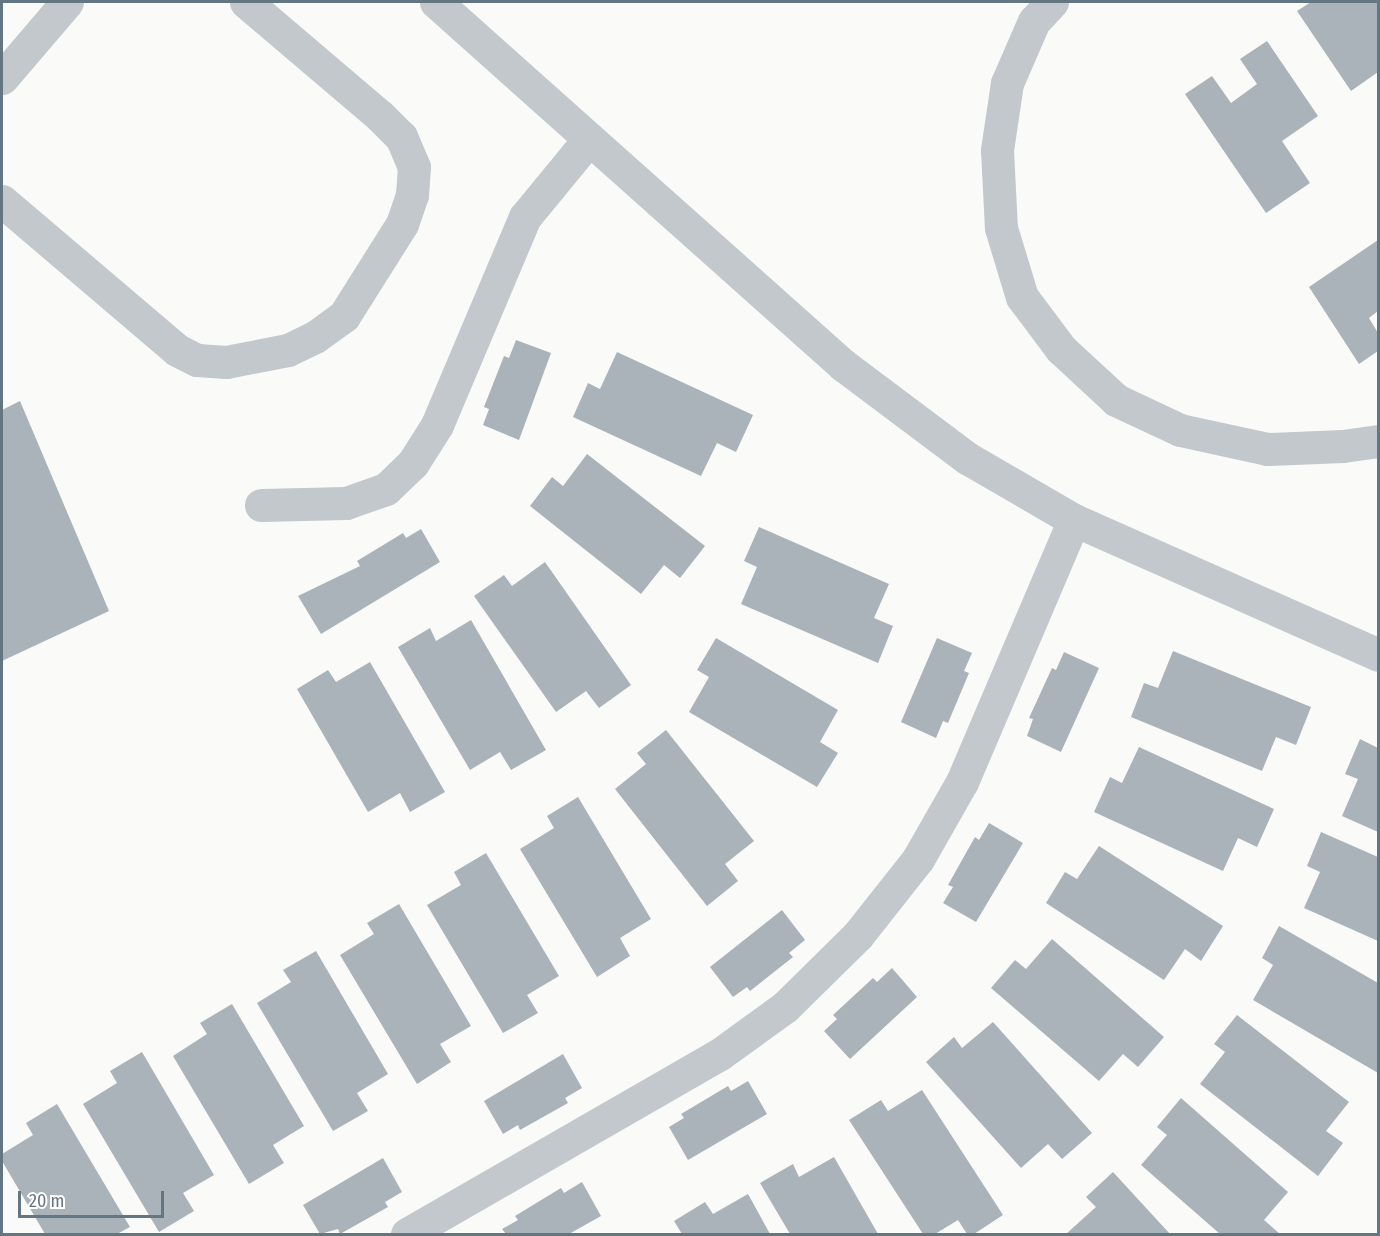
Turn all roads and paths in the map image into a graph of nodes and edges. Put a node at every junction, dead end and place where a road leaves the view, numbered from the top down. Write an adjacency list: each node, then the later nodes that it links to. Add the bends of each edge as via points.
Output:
1 (67, 2): 5 (street)
2 (246, 2): 7 (street, via 380,116 401,137 414,167 412,195 402,224 344,316 288,350 226,362 197,360 177,350)
3 (436, 2): 6 (street)
4 (1052, 2): 8 (street, via 1034,21 1007,83 997,150 1001,228 1022,297 1061,350 1116,400 1180,430 1267,449)
5 (2, 78)
6 (589, 139): 9 (street, via 525,217 436,425 413,463 386,489 346,503); 10 (street, via 843,365 967,458)
7 (2, 201)
8 (1378, 441)
9 (261, 505)
10 (1074, 520): 11 (street); 12 (street, via 962,782 918,859 858,935 785,1007 720,1054)
11 (1378, 655)
12 (407, 1234)

